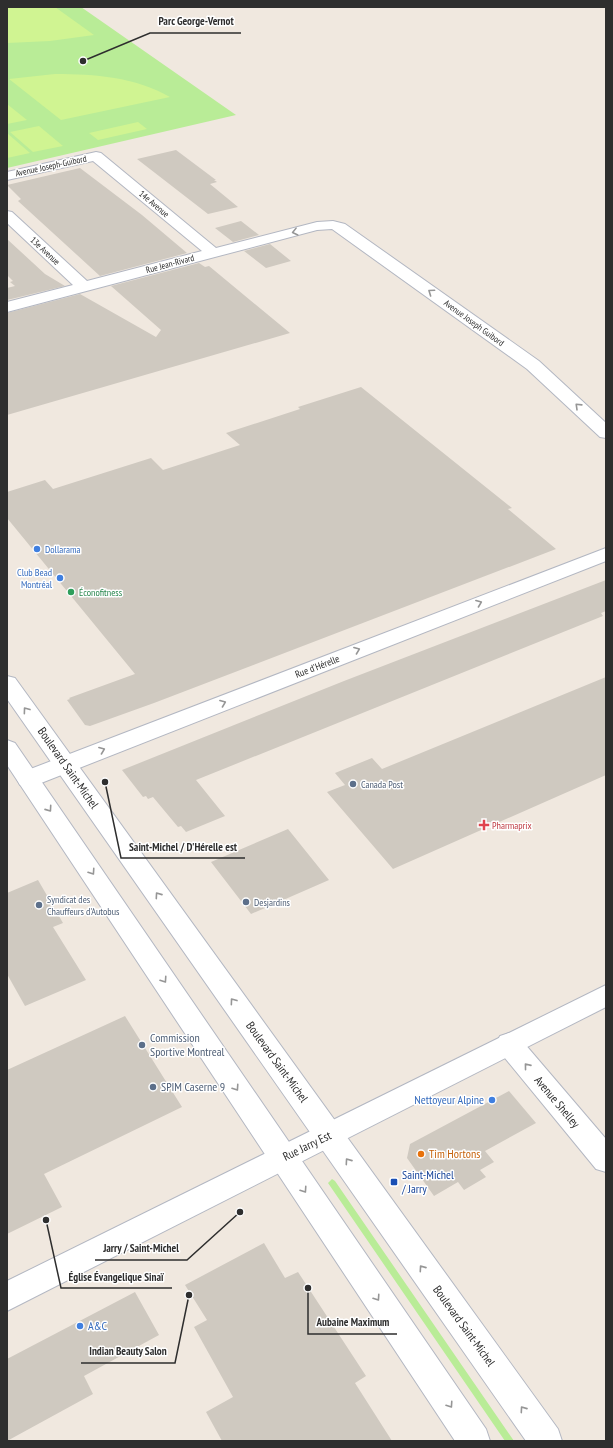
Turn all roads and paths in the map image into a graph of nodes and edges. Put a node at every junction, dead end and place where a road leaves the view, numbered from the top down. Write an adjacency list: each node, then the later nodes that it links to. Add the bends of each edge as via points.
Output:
1 (96, 156): 2 (street, Avenue Joseph-Guibord); 5 (street, 14e Avenue)
2 (7, 176)
3 (7, 215): 6 (street, 13e Avenue)
4 (333, 225): 5 (street, Rue Jean-Rivard, one-way to 5, via 317,226); 8 (street, Avenue Joseph Guibord, one-way to 4, via 527,361 340,227)
5 (213, 253): 6 (street, Rue Jean-Rivard)
6 (84, 287): 7 (street, Rue Jean-Rivard)
7 (7, 307)
8 (606, 433)
9 (606, 554): 12 (street, Rue d'Hérelle, one-way to 9)
10 (7, 683): 12 (street, Boulevard Saint-Michel, one-way to 10)
11 (7, 748): 13 (street)
12 (66, 764): 13 (street, Rue d'Hérelle); 16 (street, Boulevard Saint-Michel, one-way to 12)
13 (28, 779): 17 (street, one-way to 17)
14 (606, 995): 15 (street, Rue Jarry Est)
15 (509, 1044): 16 (street, Rue Jarry Est); 18 (street, Avenue Shelley, one-way to 15)
16 (329, 1135): 17 (street, Rue Jarry Est); 21 (street, Boulevard Saint-Michel, one-way to 16)
17 (282, 1158): 19 (street, Rue Jarry Est); 20 (street, one-way to 20)
18 (606, 1160)
19 (7, 1297)
20 (474, 1441)
21 (546, 1441)

